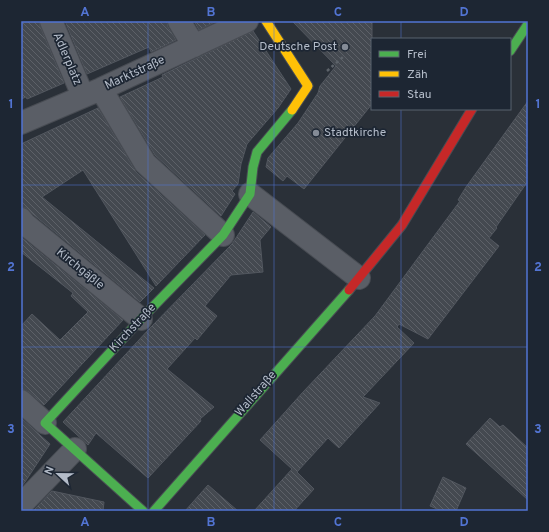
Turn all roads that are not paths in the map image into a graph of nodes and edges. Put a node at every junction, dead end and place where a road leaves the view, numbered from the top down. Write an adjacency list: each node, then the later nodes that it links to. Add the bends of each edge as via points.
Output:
1 (51, 21): 8 (street, Adlerplatz)
2 (179, 21): 6 (street)
3 (247, 21): 6 (street, Marktstraße)
4 (266, 21): 11 (street, Kirchstraße, via 308,86 288,116 257,152)
5 (528, 24): 7 (street)
6 (194, 46): 8 (street, Marktstraße)
7 (511, 50)
8 (92, 93): 10 (street, Marktstraße); 13 (street, via 145,163)
9 (471, 110): 14 (street, Wallstraße, via 402,225)
10 (21, 123)
11 (250, 194): 13 (street, Kirchstraße); 14 (street)
12 (23, 221): 15 (street, Kirchgäßle)
13 (223, 235): 15 (street, Kirchstraße)
14 (359, 278): 21 (street, Wallstraße)
15 (141, 319): 17 (street, Kirchstraße)
16 (21, 401): 17 (street)
17 (45, 423): 18 (street)
18 (75, 449): 19 (street); 20 (street)
19 (21, 505)
20 (143, 511)
21 (154, 511)

